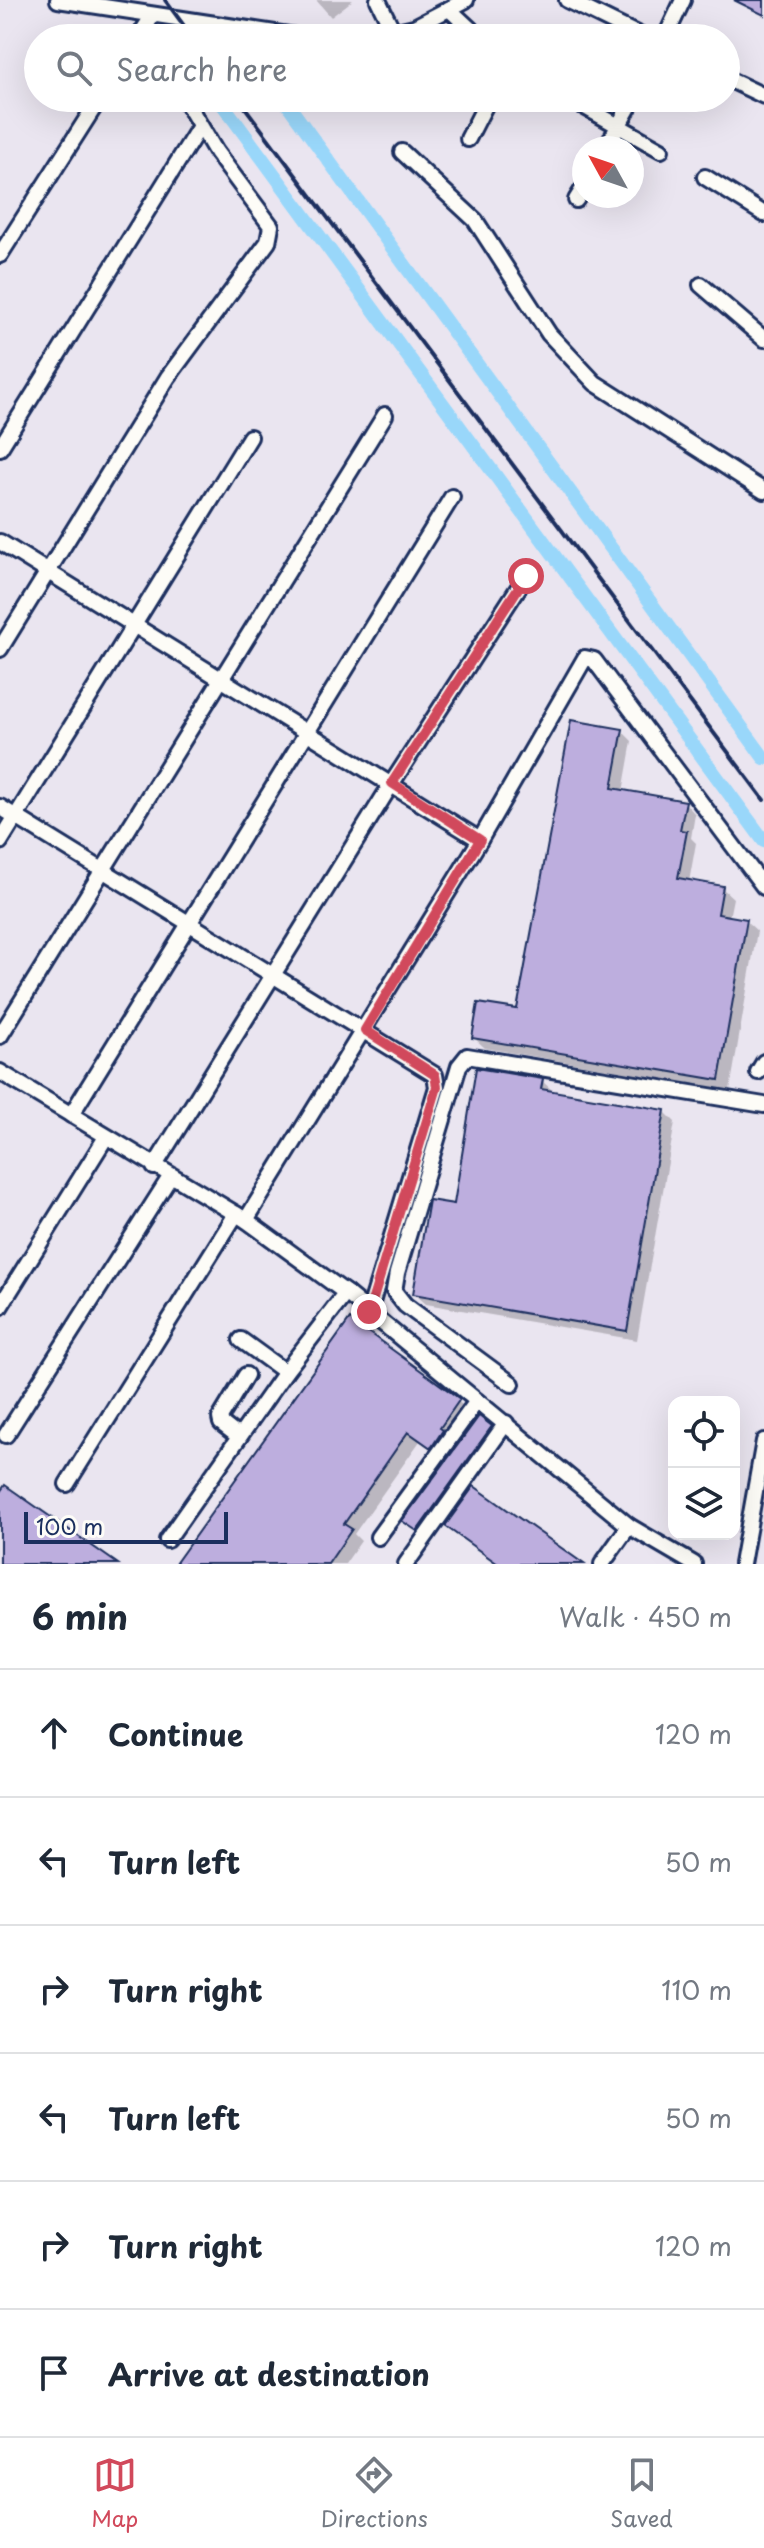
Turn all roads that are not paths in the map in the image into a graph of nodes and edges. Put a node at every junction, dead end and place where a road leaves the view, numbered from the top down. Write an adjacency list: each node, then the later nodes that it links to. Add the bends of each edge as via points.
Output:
1 (58, 0): 8 (street)
2 (135, 0): 8 (street)
3 (378, 0): 12 (street)
4 (466, 0): 7 (street)
5 (567, 0): 15 (street)
6 (683, 0): 16 (street)
7 (449, 9): 13 (street); 14 (street)
8 (151, 15): 9 (street); 10 (street); 11 (street)
9 (146, 24)
10 (153, 24)
11 (212, 24)
12 (390, 24)
13 (415, 24)
14 (465, 24)
15 (616, 24)
16 (672, 24)
17 (740, 85): 18 (street)
18 (764, 96)
19 (91, 112): 32 (street)
20 (194, 112): 25 (street)
21 (482, 112): 27 (street)
22 (596, 112): 24 (street)
23 (626, 112): 24 (street)
24 (619, 124): 26 (street); 28 (street)
25 (200, 126): 37 (street); 41 (street, via 271,226 268,242 168,377)
26 (612, 136)
27 (468, 139)
28 (661, 150)
29 (402, 152): 38 (street, via 475,220 549,334 595,383)
30 (705, 177): 31 (street)
31 (764, 214)
32 (0, 255)
33 (701, 285): 34 (street)
34 (764, 339)
35 (385, 415): 45 (street)
36 (250, 437): 43 (street)
37 (0, 448)
38 (764, 491)
39 (452, 497): 46 (street)
40 (0, 542): 41 (street)
41 (49, 572): 43 (street); 44 (street)
42 (526, 576): 47 (street)
43 (134, 624): 45 (street); 49 (street)
44 (0, 649)
45 (224, 678): 46 (street); 52 (street)
46 (308, 731): 47 (street); 54 (street)
47 (392, 783): 50 (street); 55 (street)
48 (0, 807): 49 (street)
49 (15, 817): 51 (street); 52 (street)
50 (480, 840): 53 (street, via 585,658 594,660); 56 (street)
51 (0, 842)
52 (103, 872): 54 (street); 57 (street)
53 (764, 887)
54 (190, 923): 55 (street); 60 (street)
55 (273, 973): 56 (street); 62 (street)
56 (365, 1030): 64 (street); 67 (street, via 435,1075 437,1087)
57 (0, 1036)
58 (0, 1072): 60 (street)
59 (764, 1105): 71 (street, via 467,1056 459,1066 394,1291 405,1305)
60 (71, 1115): 61 (street)
61 (106, 1137): 62 (street); 66 (street)
62 (154, 1167): 63 (street)
63 (170, 1177): 64 (street); 74 (street)
64 (241, 1217): 65 (street); 77 (street)
65 (346, 1293): 67 (street); 69 (street)
66 (0, 1307)
67 (369, 1312): 72 (street)
68 (241, 1340): 69 (street)
69 (285, 1372): 75 (street)
70 (246, 1375): 75 (street, via 220,1418)
71 (512, 1384)
72 (477, 1401): 73 (street); 79 (street)
73 (506, 1423): 78 (street); 81 (street)
74 (6, 1435)
75 (239, 1437): 80 (street)
76 (764, 1441): 84 (street)
77 (67, 1484)
78 (629, 1526): 82 (street); 83 (street)
79 (378, 1537)
80 (167, 1540)
81 (406, 1564)
82 (602, 1564)
83 (694, 1564)
84 (742, 1564)

